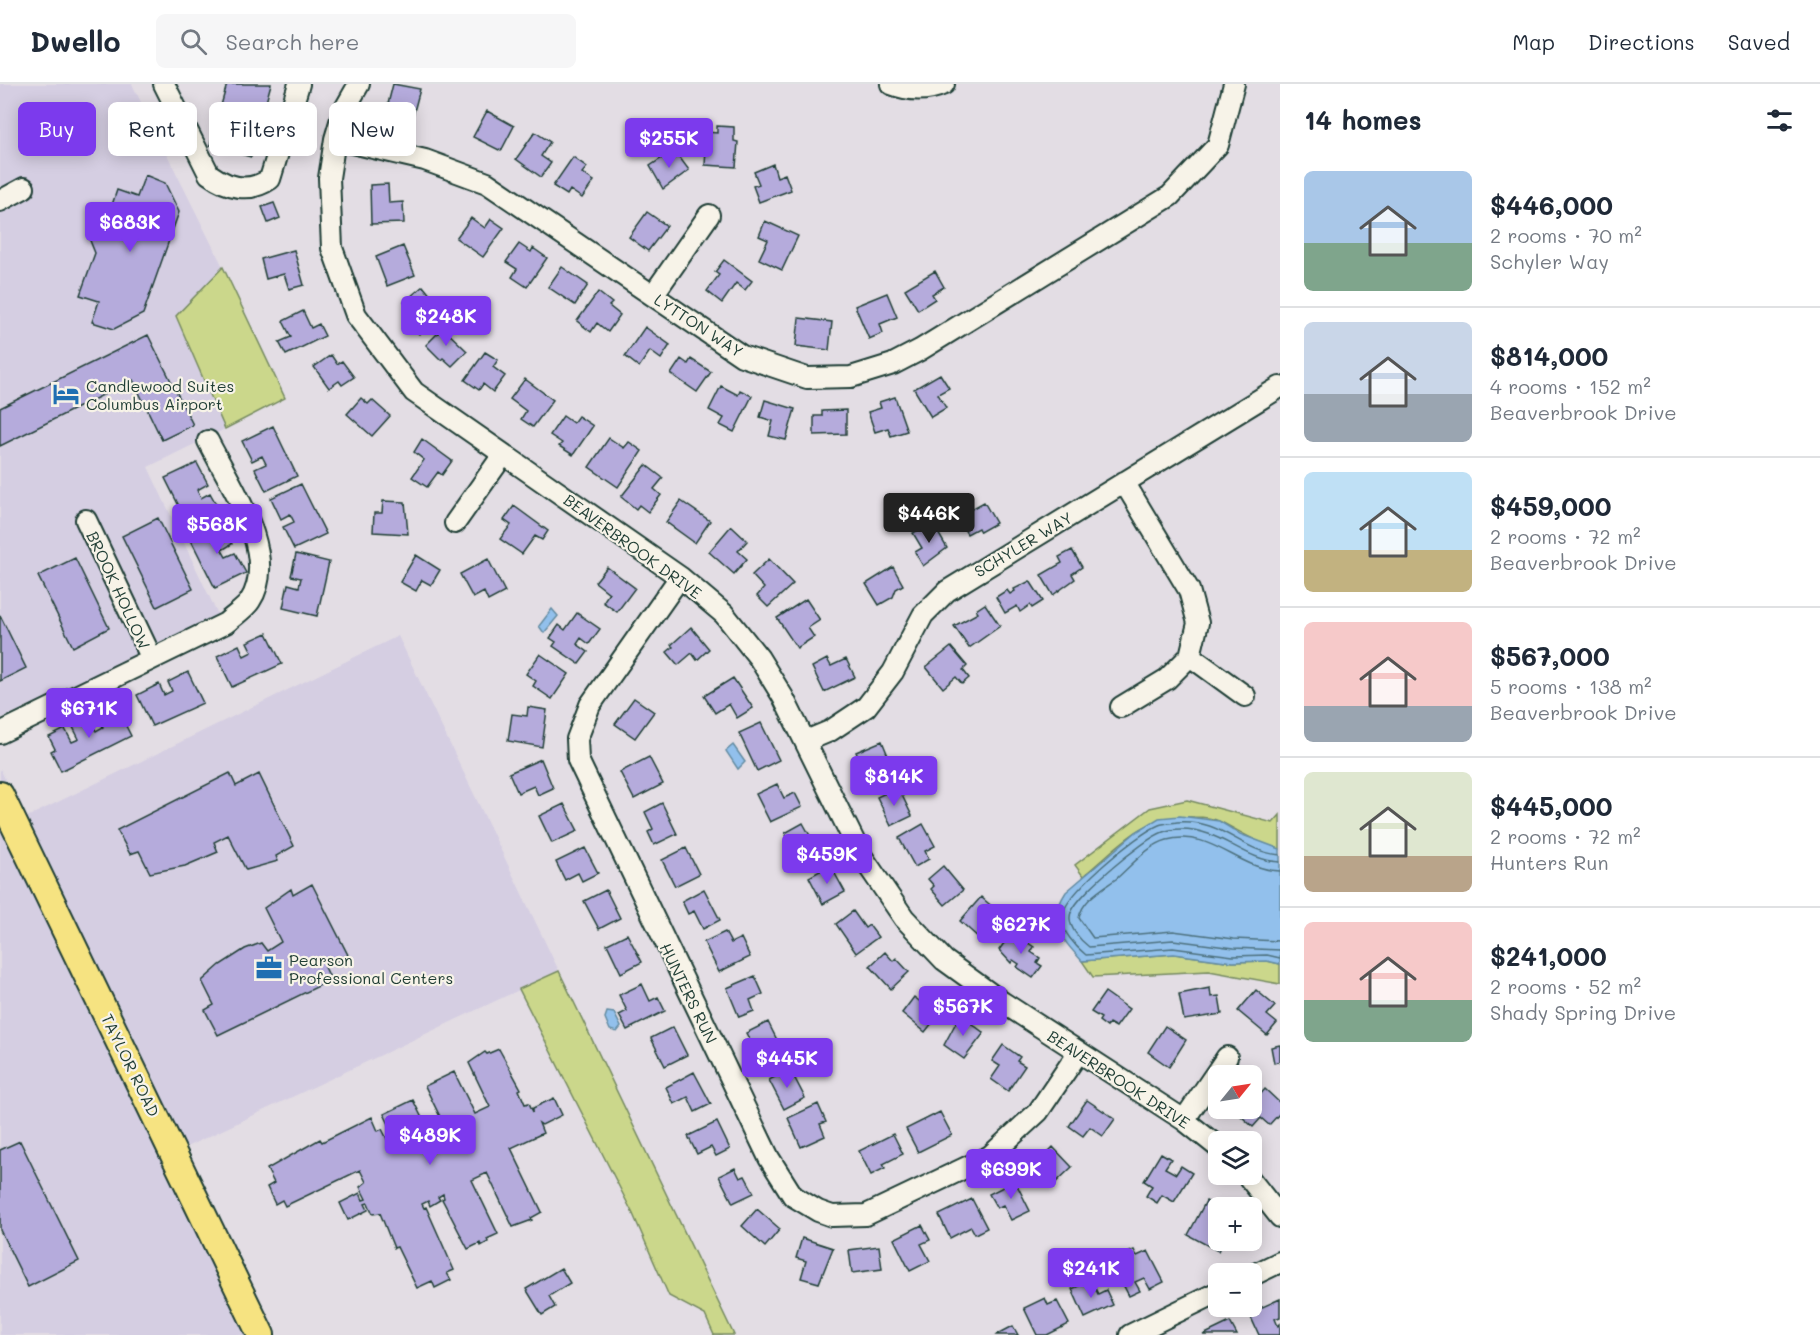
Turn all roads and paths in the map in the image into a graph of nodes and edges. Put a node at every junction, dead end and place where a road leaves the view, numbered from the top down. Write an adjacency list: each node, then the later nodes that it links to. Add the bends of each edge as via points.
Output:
1 (164, 84): 2 (street, via 209,174 220,182 247,189 270,179)
2 (299, 84)
3 (359, 84): 7 (street, BEAVERBROOK DRIVE)
4 (891, 84): 5 (street, via 907,90)
5 (944, 84)
6 (1234, 84): 13 (street, LYTTON WAY, via 1218,145 1170,196 893,364 851,377 807,378 742,356)
7 (349, 102)
8 (332, 156): 16 (street, BEAVERBROOK DRIVE, via 329,178 332,248 356,315 414,392)
9 (408, 156): 13 (street, LYTTON WAY, via 487,183)
10 (24, 188): 11 (street)
11 (0, 201)
12 (709, 215): 13 (street)
13 (653, 295)
14 (1280, 387): 17 (street, SCHYLER WAY)
15 (208, 441): 22 (street, via 256,537 261,570 250,601 226,623)
16 (503, 455): 19 (street); 20 (street, BEAVERBROOK DRIVE)
17 (1124, 482): 21 (street, via 1189,590 1198,623); 26 (street, SCHYLER WAY, via 947,591 923,615 893,672 866,707)
18 (86, 520): 22 (street, BROOK HOLLOW)
19 (455, 523)
20 (680, 577): 26 (street, BEAVERBROOK DRIVE, via 724,614 759,657); 28 (street, HUNTERS RUN, via 590,705 577,739 578,760 769,1158 793,1196 832,1216 866,1215 990,1156 1038,1112)
21 (1190, 656): 23 (street); 24 (street, via 1167,679)
22 (152, 659): 25 (street)
23 (1245, 696)
24 (1120, 707)
25 (0, 734)
26 (807, 741): 28 (street, BEAVERBROOK DRIVE, via 861,855 904,918 944,960)
27 (0, 795): 37 (main road, TAYLOR ROAD)
28 (1078, 1053): 30 (street, BEAVERBROOK DRIVE)
29 (1227, 1057): 30 (street)
30 (1184, 1120): 31 (street, BEAVERBROOK DRIVE)
31 (1208, 1139)
32 (1255, 1185): 33 (street)
33 (1280, 1217)
34 (1280, 1262): 35 (street)
35 (1262, 1271)
36 (1208, 1297): 38 (street)
37 (261, 1335)
38 (1130, 1335)

